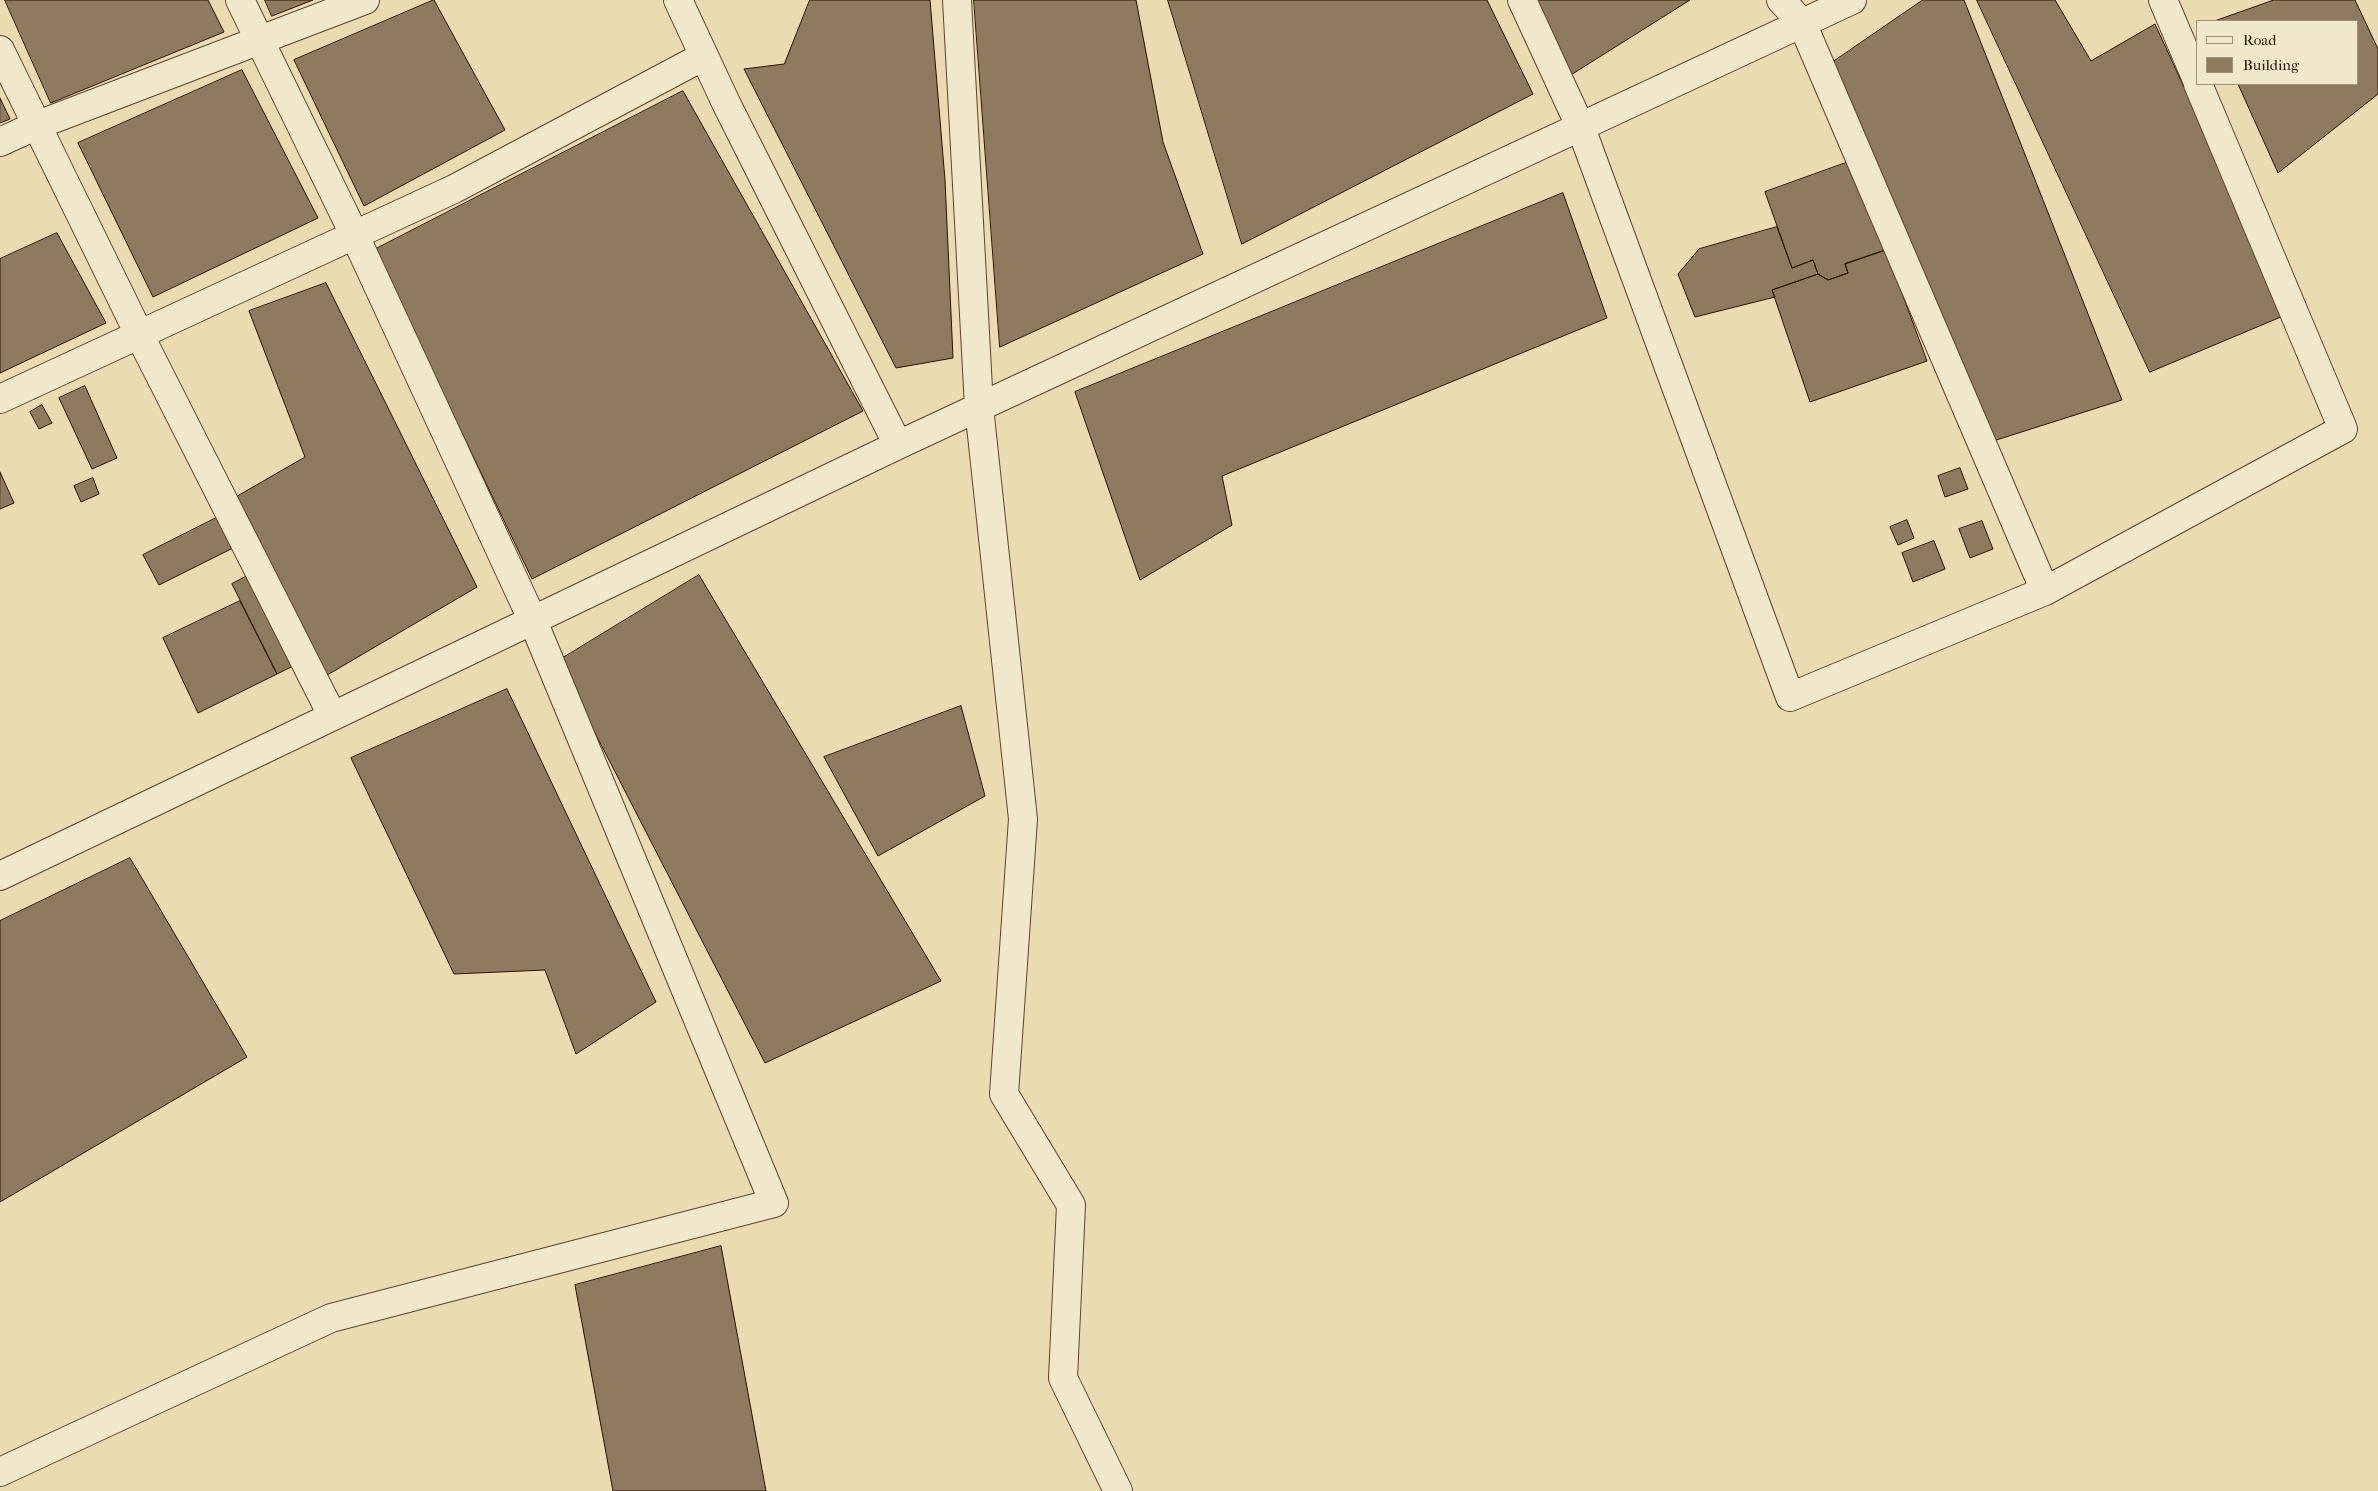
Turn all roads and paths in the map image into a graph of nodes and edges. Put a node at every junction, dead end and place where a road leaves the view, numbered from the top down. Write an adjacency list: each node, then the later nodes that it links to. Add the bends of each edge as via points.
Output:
1 (240, 0): 10 (street)
2 (365, 0): 10 (street)
3 (678, 0): 12 (street)
4 (957, 0): 21 (street)
5 (1522, 0): 16 (street)
6 (1781, 0): 9 (street)
7 (1852, 0): 9 (street)
8 (2163, 0): 13 (street)
9 (1802, 23): 16 (street); 23 (street)
10 (260, 42): 15 (street); 18 (street)
11 (0, 50): 15 (street)
12 (704, 56): 18 (street, via 454,189); 22 (street)
13 (2196, 78)
14 (2198, 85): 23 (street, via 2343,428)
15 (35, 126): 17 (street); 19 (street)
16 (1580, 128): 21 (street); 23 (street, via 1790,697)
17 (0, 142)
18 (355, 236): 19 (street); 24 (street)
19 (140, 336): 20 (street); 25 (street)
20 (0, 399)
21 (979, 407): 22 (street); 28 (street, via 1024,818 1004,1094 1071,1205 1063,1378)
22 (898, 445): 24 (street)
23 (2044, 591)
24 (533, 621): 25 (street); 27 (street, via 774,1203 331,1318)
25 (332, 715): 26 (street)
26 (0, 876)
27 (0, 1472)
28 (1118, 1491)

